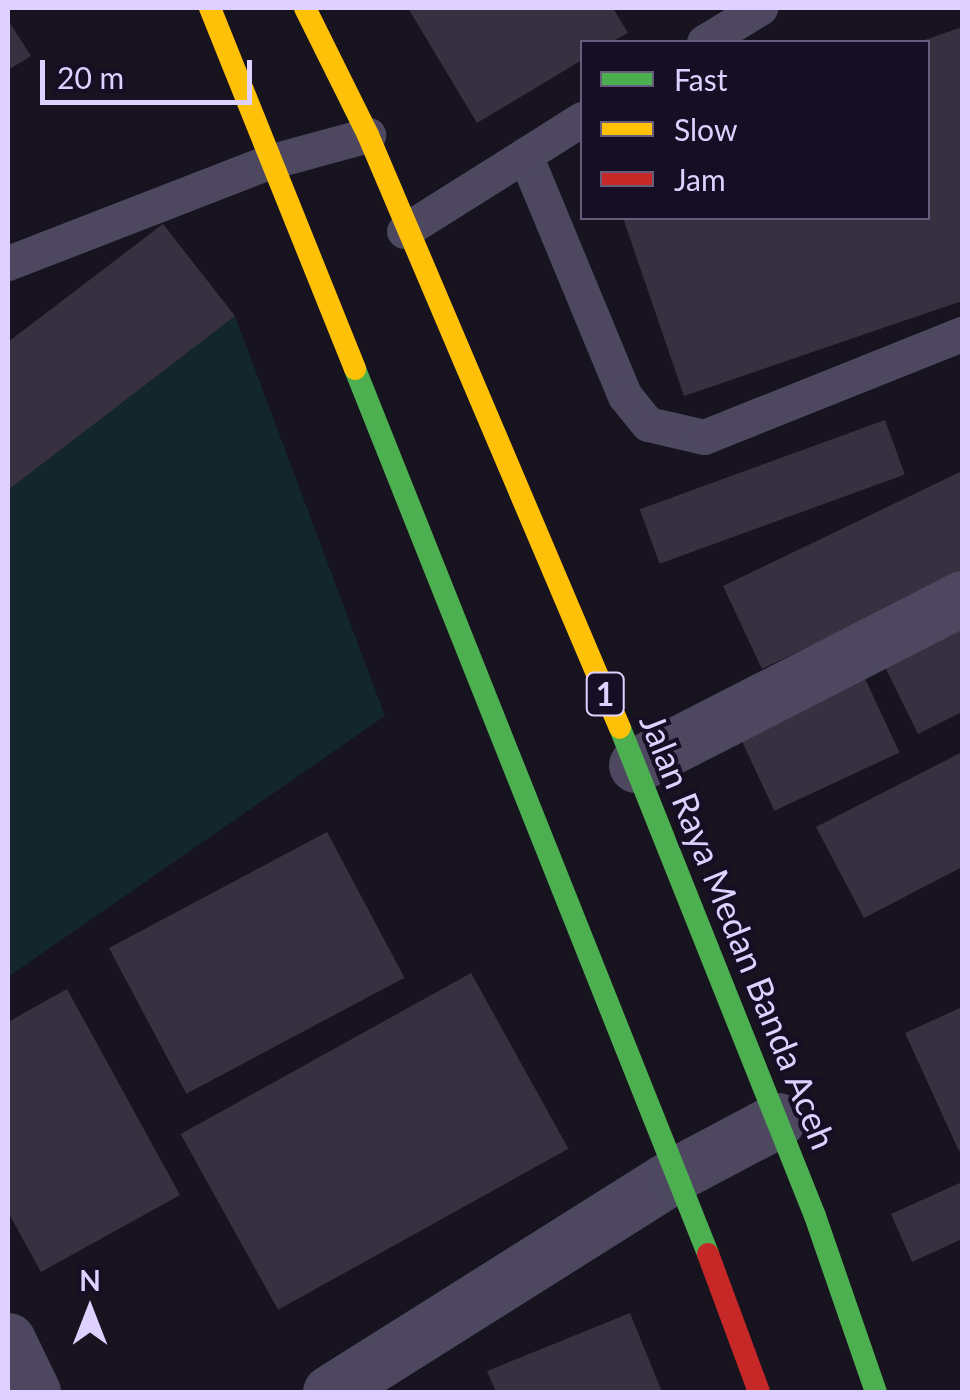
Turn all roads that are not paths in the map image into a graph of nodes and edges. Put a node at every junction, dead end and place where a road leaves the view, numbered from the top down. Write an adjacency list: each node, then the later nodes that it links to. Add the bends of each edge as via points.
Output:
1 (210, 8): 8 (highway)
2 (305, 8): 6 (highway, Jalan Raya Medan Banda Aceh / 1)
3 (760, 8): 4 (lane)
4 (707, 40)
5 (580, 120): 7 (lane)
6 (368, 136): 8 (lane); 9 (highway, Jalan Raya Medan Banda Aceh / 1)
7 (525, 155): 9 (lane); 11 (lane, via 626,396 648,424 704,437)
8 (270, 162): 10 (lane); 15 (highway)
9 (404, 231): 13 (highway, Jalan Raya Medan Banda Aceh / 1)
10 (8, 264)
11 (962, 334)
12 (962, 598): 13 (street)
13 (636, 765): 14 (highway, Jalan Raya Medan Banda Aceh / 1)
14 (778, 1120): 15 (street); 20 (highway, Jalan Raya Medan Banda Aceh / 1)
15 (678, 1173): 18 (street); 19 (highway)
16 (8, 1340): 17 (street)
17 (33, 1392)
18 (330, 1392)
19 (760, 1392)
20 (876, 1392)

